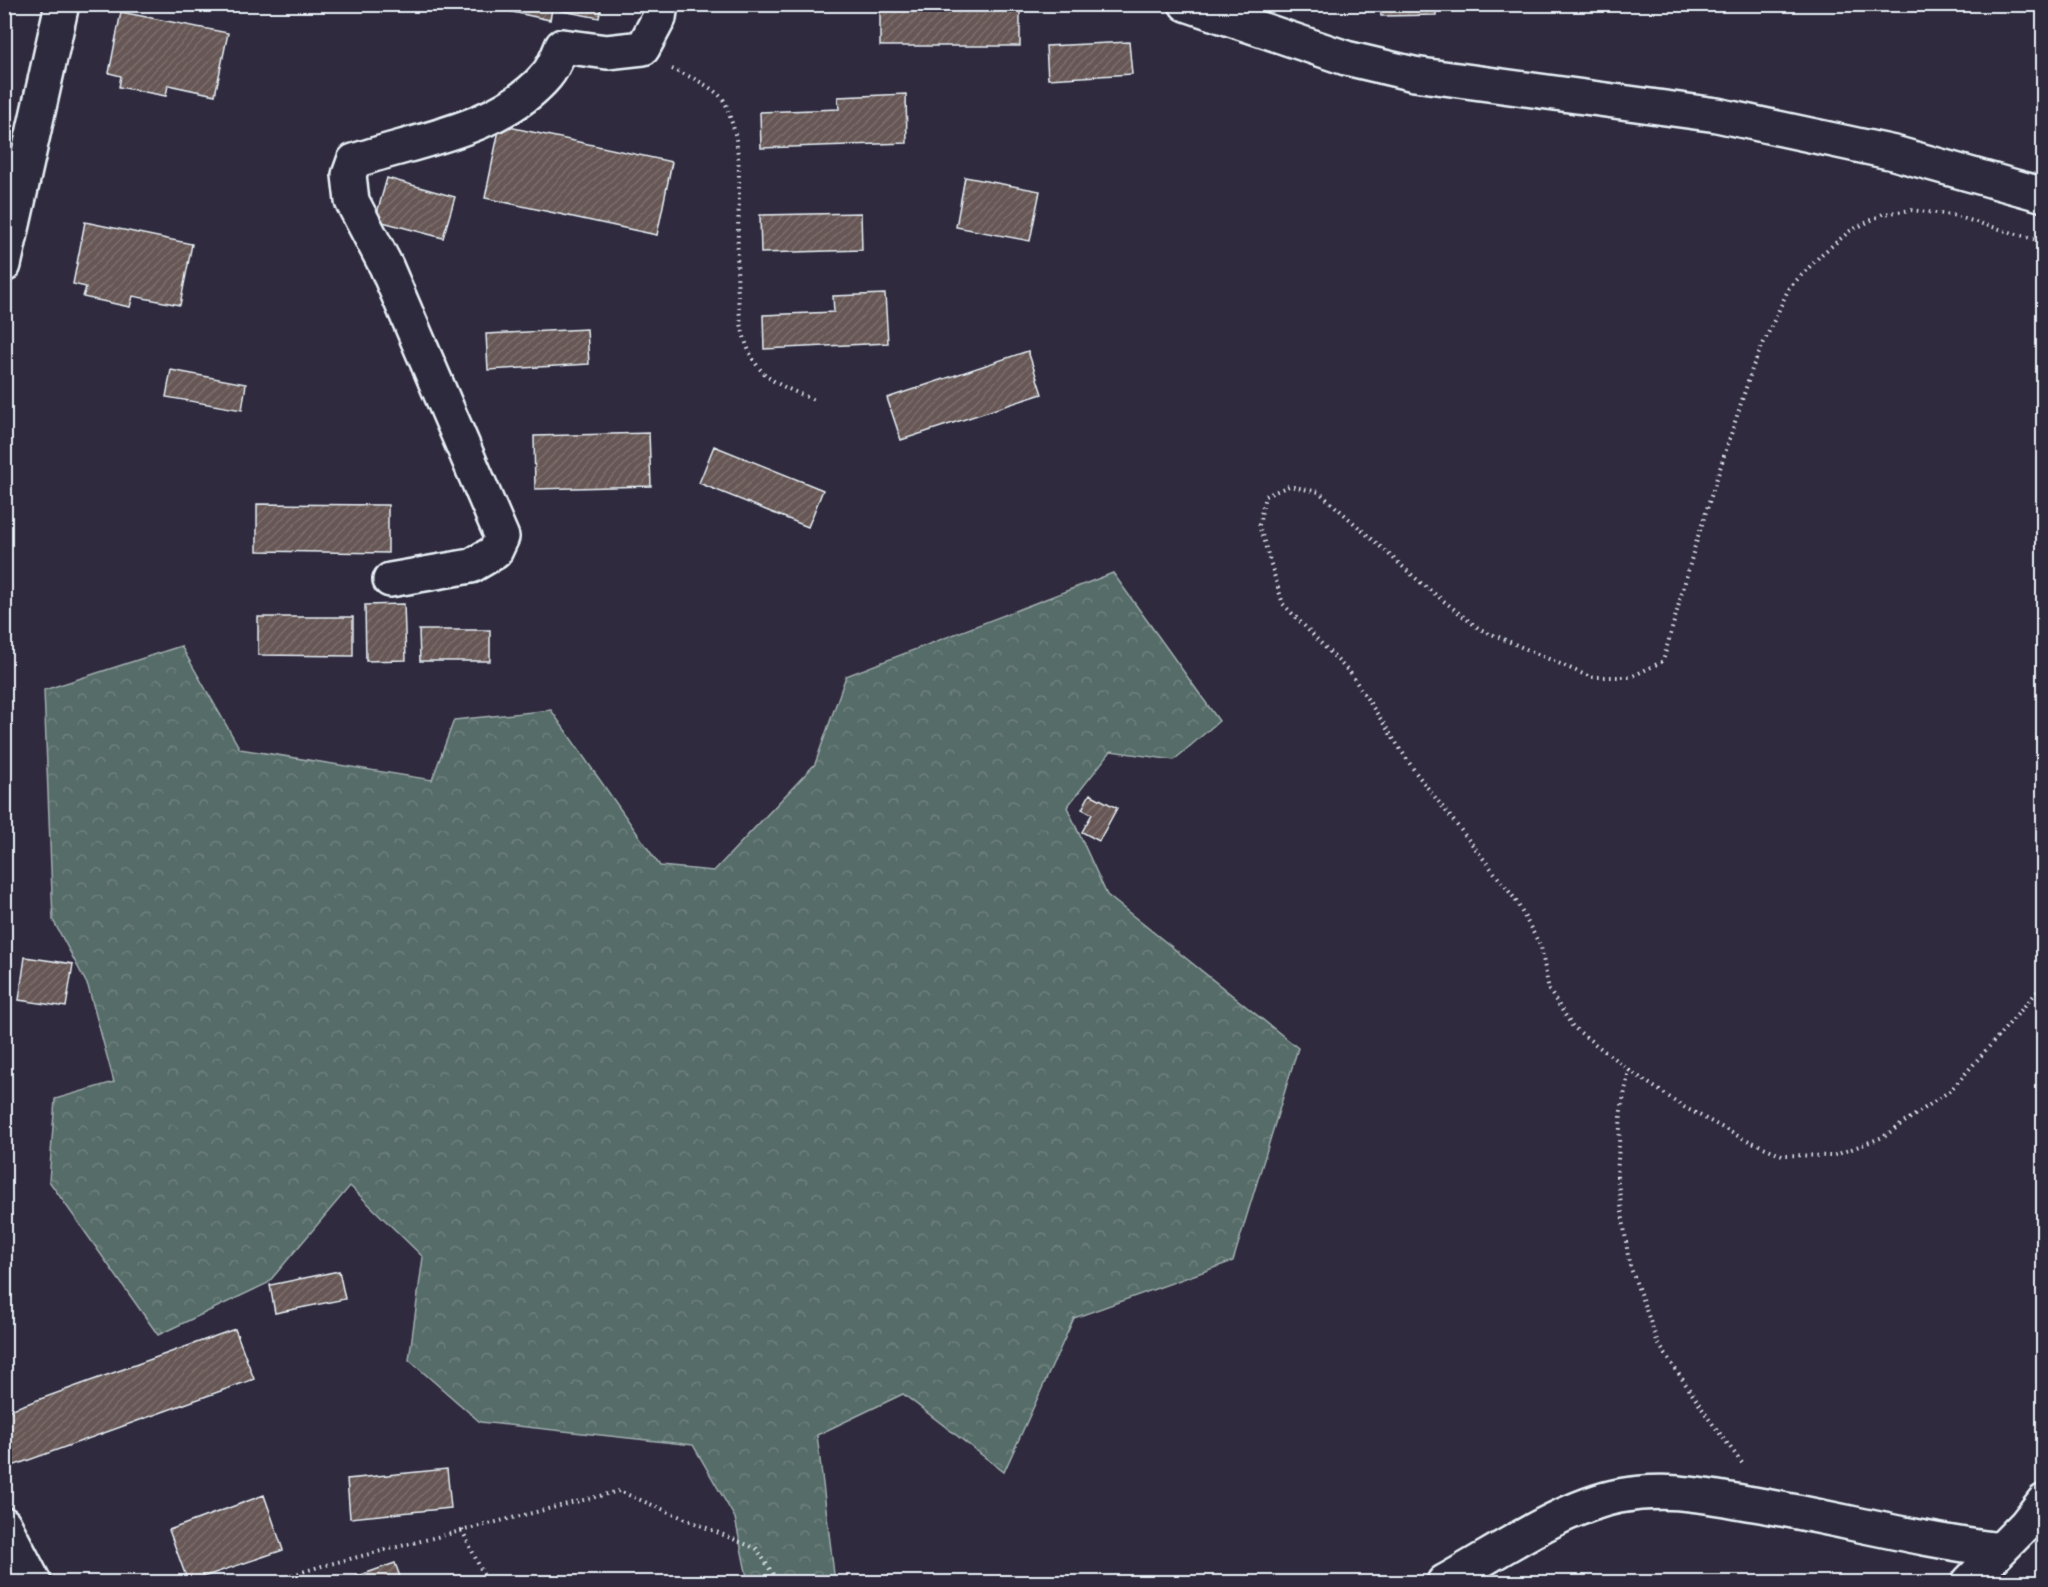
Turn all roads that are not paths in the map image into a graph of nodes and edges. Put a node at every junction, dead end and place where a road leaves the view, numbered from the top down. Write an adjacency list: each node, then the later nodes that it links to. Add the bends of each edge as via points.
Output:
1 (62, 4): 5 (street)
2 (661, 4): 6 (street, via 659,18 643,48 608,52 562,46 548,74 522,97 489,117 354,161 349,175 352,201 386,266 502,537 495,552 471,566)
3 (1186, 4): 4 (street, via 1346,58 1414,74 1717,115 1894,153)
4 (2043, 195)
5 (4, 265)
6 (390, 580)
7 (2043, 1501): 9 (street)
8 (4, 1524): 10 (street)
9 (2000, 1550): 11 (street, via 1671,1491 1617,1497 1572,1511); 12 (street)
10 (34, 1582)
11 (1444, 1582)
12 (1969, 1582)

